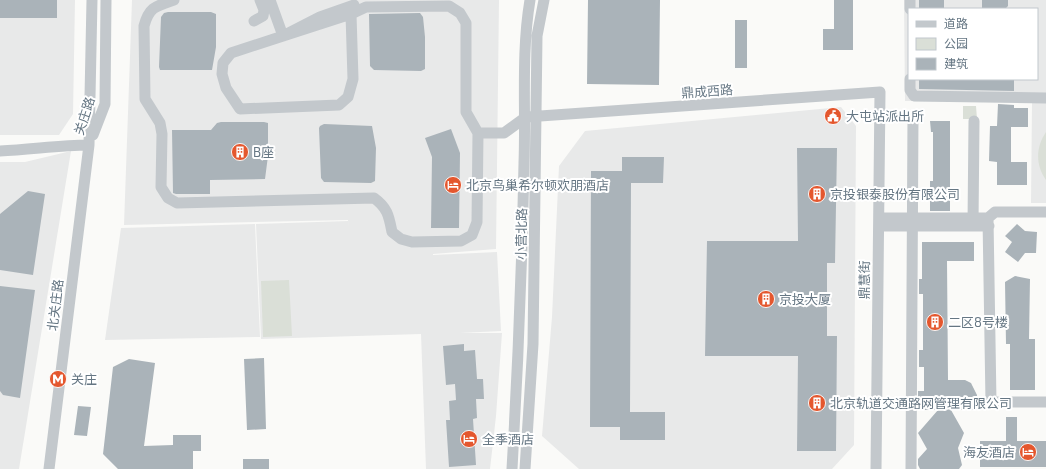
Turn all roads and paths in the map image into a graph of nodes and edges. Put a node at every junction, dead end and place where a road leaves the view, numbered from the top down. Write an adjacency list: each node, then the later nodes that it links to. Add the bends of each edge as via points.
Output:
1 (92, 0): 18 (street, 关庄路)
2 (106, 0): 18 (street, 关庄路, via 105,104)
3 (174, 0): 17 (street, via 154,7 147,15 144,26 145,99 160,123 161,187 168,198 178,203 374,198 382,204 388,214 392,232 401,239 412,242 461,241 472,235 477,222)
4 (260, 0): 9 (street, via 264,10 262,16)
5 (270, 0): 10 (street)
6 (530, 0): 15 (street, 小营北路, via 526,28)
7 (544, 0): 15 (street, 小营北路, via 537,36)
8 (352, 10): 10 (street, via 320,17); 10 (street, via 353,79 348,97 339,105 240,109 226,88 222,74 223,63 231,53); 17 (street, via 366,7 449,6 460,13 466,23 466,112)
9 (254, 21)
10 (283, 36)
11 (910, 80): 13 (street, via 910,90 914,96)
12 (880, 92): 15 (street, 鼎成西路); 21 (street, 鼎慧街)
13 (1046, 98)
14 (913, 116): 22 (street)
15 (531, 117): 17 (street, via 504,133); 27 (street, 小营北路); 28 (street, 小营北路, via 533,344)
16 (974, 121): 23 (street)
17 (478, 133)
18 (89, 145): 19 (street); 26 (street, 北关庄路)
19 (0, 151)
20 (1046, 212): 24 (street, via 995,212)
21 (879, 222): 22 (street); 29 (street, 鼎慧街)
22 (912, 222): 23 (street); 30 (street)
23 (973, 222): 24 (street)
24 (988, 222): 25 (street, via 991,402)
25 (1046, 402)
26 (49, 469)
27 (512, 469)
28 (525, 469)
29 (876, 469)
30 (911, 469)

